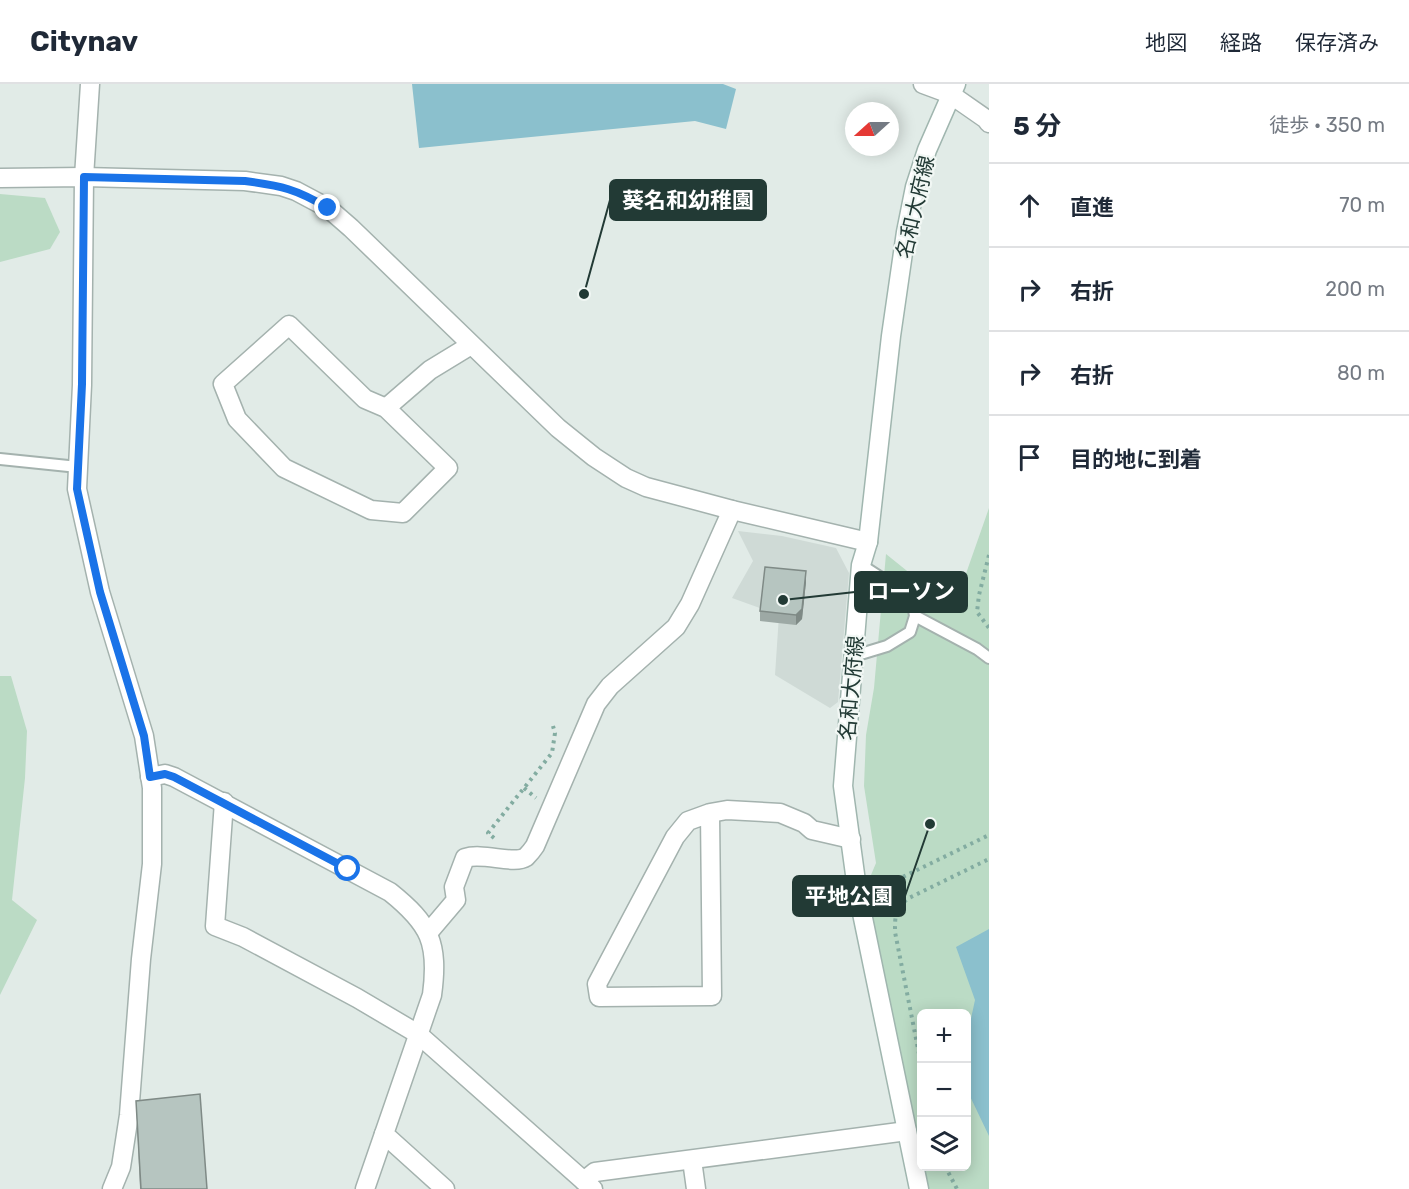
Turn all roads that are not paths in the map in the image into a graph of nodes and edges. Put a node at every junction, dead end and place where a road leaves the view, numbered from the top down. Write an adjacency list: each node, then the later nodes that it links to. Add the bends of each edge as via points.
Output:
1 (90, 84): 5 (street)
2 (923, 84): 3 (street)
3 (953, 89): 4 (street); 12 (street, 名和大府線, via 927,150 906,232)
4 (989, 123)
5 (84, 177): 6 (street); 7 (street, via 245,181 296,191 328,208 351,228); 10 (street)
6 (0, 178)
7 (471, 345): 8 (street, via 430,370); 11 (street, via 558,428 626,478)
8 (386, 408): 8 (street, via 365,399 289,325 223,384 237,419 284,468 371,510 403,513 448,468)
9 (0, 459): 10 (lane)
10 (78, 467): 17 (street, via 77,489 100,592 144,736)
11 (732, 510): 12 (street); 21 (street, via 676,627 610,686 596,704 535,846 526,857 515,860 475,854 465,858 454,886 456,900)
12 (868, 542): 13 (street, 名和大府線)
13 (861, 565): 14 (lane, via 912,598); 15 (street, 名和大府線)
14 (915, 616): 15 (lane, via 910,632 887,646); 16 (lane)
15 (854, 656): 20 (street, 名和大府線, via 843,786)
16 (989, 658)
17 (150, 777): 18 (street, via 174,777); 27 (street, via 152,864 129,1115 121,1167)
18 (224, 802): 21 (street, via 390,892 413,911); 22 (street, via 215,926 243,937)
19 (710, 813): 19 (street, via 688,821 675,837 597,984 599,997 712,996); 20 (street, via 780,813 812,830)
20 (851, 839): 23 (street, 名和大府線, via 857,889)
21 (428, 933): 22 (street, via 435,972 432,995)
22 (418, 1034): 24 (street); 26 (street)
23 (907, 1131): 25 (street); 31 (street, 名和大府線)
24 (384, 1134): 28 (street); 29 (street)
25 (692, 1160): 26 (street, via 595,1172); 30 (street)
26 (588, 1185)
27 (112, 1189)
28 (365, 1189)
29 (445, 1189)
30 (696, 1189)
31 (919, 1189)

